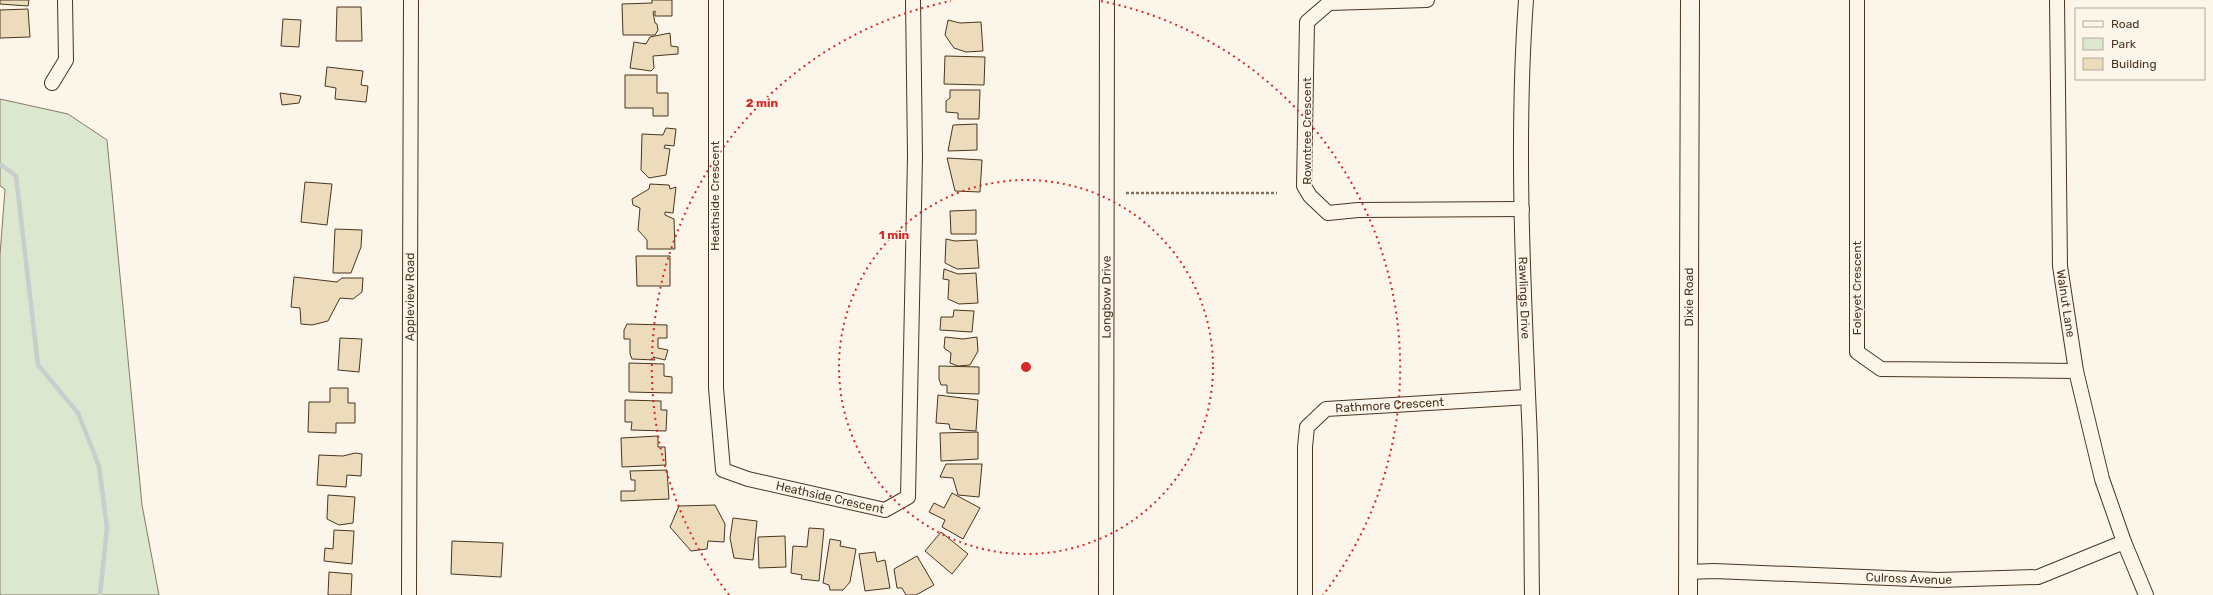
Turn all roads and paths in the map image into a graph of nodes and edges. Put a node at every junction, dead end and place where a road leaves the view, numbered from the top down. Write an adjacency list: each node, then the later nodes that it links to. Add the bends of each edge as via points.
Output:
1 (65, 0): 11 (street, via 66,60)
2 (411, 0): 19 (street, Appleview Road)
3 (716, 0): 4 (street, Heathside Crescent, via 716,388 723,470 748,479 885,510 908,497 915,157)
4 (913, 0)
5 (1107, 0): 20 (street, Longbow Drive)
6 (1427, 0): 14 (street, Rowntree Crescent, via 1329,3 1307,22 1304,186 1310,196 1328,213 1358,210)
7 (1526, 0): 14 (street, Rawlings Drive, via 1521,66)
8 (1690, 0): 18 (street, Dixie Road)
9 (1857, 0): 15 (street, Foleyet Crescent, via 1857,352 1881,369)
10 (2057, 0): 15 (street, Walnut Lane, via 2060,266)
11 (52, 83)
12 (1126, 193): 13 (path)
13 (1277, 193)
14 (1522, 209): 16 (street, Rawlings Drive)
15 (2076, 371): 17 (street, Walnut Lane, via 2102,480)
16 (1528, 397): 21 (street, Rathmore Crescent, via 1326,409 1307,427 1304,447); 22 (street, Rawlings Drive)
17 (2124, 542): 18 (street, Culross Avenue, via 2038,577 1938,580); 24 (street, Walnut Lane)
18 (1688, 572): 23 (street, Dixie Road)
19 (409, 595)
20 (1106, 595)
21 (1305, 595)
22 (1532, 595)
23 (1688, 595)
24 (2146, 595)

